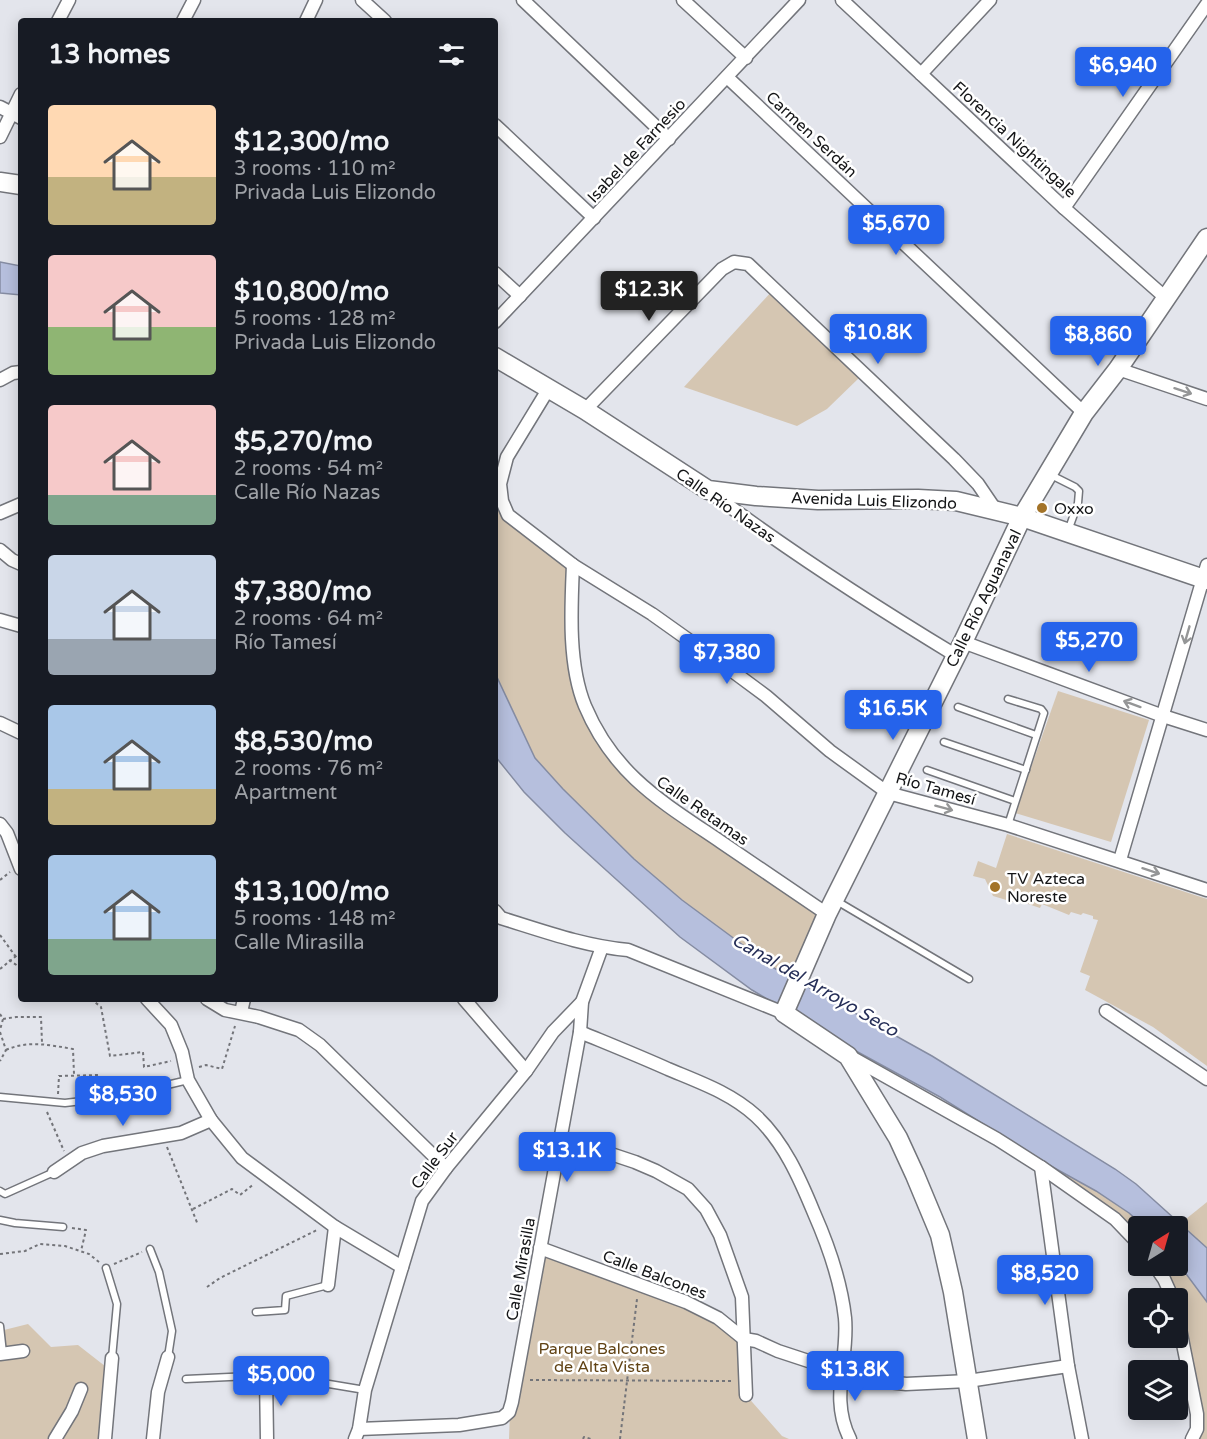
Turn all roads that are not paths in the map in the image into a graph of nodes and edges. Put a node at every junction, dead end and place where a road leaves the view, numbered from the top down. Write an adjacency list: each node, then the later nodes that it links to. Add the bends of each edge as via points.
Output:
1 (69, 0): 11 (street)
2 (194, 0): 12 (street)
3 (316, 0): 13 (street)
4 (362, 0): 14 (street)
5 (523, 0): 22 (street)
6 (683, 0): 15 (street)
7 (799, 0): 15 (street, Isabel de Farnesio)
8 (842, 0): 16 (street, Florencia Nightingale)
9 (990, 0): 16 (street)
10 (1207, 4): 25 (street)
11 (60, 18)
12 (185, 18)
13 (307, 18)
14 (382, 18)
15 (746, 58): 17 (street, Isabel de Farnesio)
16 (921, 74): 25 (street, Florencia Nightingale)
17 (727, 77): 22 (street, Isabel de Farnesio); 39 (street, Carmen Serdán)
18 (18, 100): 19 (street)
19 (11, 113): 21 (street)
20 (498, 128): 26 (street)
21 (0, 137)
22 (669, 139): 26 (street, Isabel de Farnesio)
23 (0, 182): 24 (street)
24 (18, 184)
25 (1064, 208): 30 (street, Florencia Nightingale)
26 (594, 218): 29 (street, Isabel de Farnesio)
27 (1207, 238): 30 (street, Calle Río Aguanaval)
28 (498, 276): 29 (street)
29 (520, 296): 31 (street, Isabel de Farnesio)
30 (1167, 299): 33 (street, Calle Río Aguanaval)
31 (498, 319)
32 (498, 359): 36 (street, Calle Río Nazas)
33 (1118, 369): 37 (street, one-way to 37); 39 (street, Calle Río Aguanaval)
34 (18, 372): 35 (street)
35 (0, 380)
36 (549, 388): 38 (street, Calle Río Nazas); 49 (street, Río Tamesí, via 507,457 500,484 502,501 508,515)
37 (1207, 399)
38 (585, 410): 41 (street, Calle Río Nazas); 43 (street, via 722,268 734,262 748,264 954,459)
39 (1084, 413): 40 (street, Calle Río Aguanaval)
40 (1048, 474): 45 (street, Calle Río Aguanaval); 46 (lane, via 1079,491)
41 (708, 490): 43 (street, Avenida Luis Elizondo, via 818,500 956,501); 53 (street, Calle Río Nazas, via 867,601)
42 (18, 505): 44 (street)
43 (995, 509): 45 (street, Avenida Luis Elizondo)
44 (0, 513)
45 (1022, 517): 46 (street, Avenida Luis Elizondo); 53 (street, Calle Río Aguanaval)
46 (1067, 532): 50 (street, Avenida Luis Elizondo)
47 (0, 550): 48 (street)
48 (18, 563)
49 (573, 565): 64 (street, Río Tamesí, via 652,614 750,684); 71 (street, Calle Retamas, via 575,670 584,704 606,747 652,796)
50 (1206, 574): 56 (street, one-way to 56)
51 (0, 620): 52 (street)
52 (18, 625)
53 (959, 649): 56 (street, Calle Río Nazas, one-way to 53); 64 (street, Calle Río Aguanaval)
54 (1008, 699): 60 (lane, via 1043,711)
55 (958, 707): 60 (lane)
56 (1163, 716): 58 (street, Calle Río Nazas); 69 (street)
57 (0, 723): 59 (street)
58 (1207, 730)
59 (18, 732)
60 (1036, 735): 63 (lane)
61 (944, 742): 63 (lane)
62 (927, 770): 65 (lane)
63 (1026, 770): 65 (lane)
64 (888, 793): 67 (street, Río Tamesí, one-way to 67); 71 (street, Calle Río Aguanaval)
65 (1015, 801): 67 (lane)
66 (0, 824): 68 (street)
67 (1008, 825): 69 (street, Río Tamesí)
68 (18, 860)
69 (1120, 860): 70 (street, Río Tamesí, one-way to 70)
70 (1207, 890)
71 (831, 907): 74 (lane); 80 (street, Calle Río Aguanaval)
72 (498, 917): 73 (street)
73 (602, 947): 79 (street, Calle Mirasilla); 80 (street, via 628,950)
74 (969, 979)
75 (150, 1002): 86 (street, via 171,1026)
76 (212, 1002): 82 (street, via 225,1010)
77 (243, 1002): 82 (street)
78 (467, 1002): 85 (street)
79 (582, 1002): 83 (street, Calle Mirasilla); 85 (street, Calle Sur, via 553,1032)
80 (785, 1011): 84 (street)
81 (1106, 1011): 87 (street)
82 (241, 1012): 92 (street, via 299,1030 320,1045)
83 (580, 1032): 90 (street, Calle Mirasilla); 113 (street, via 718,1090 756,1116 773,1134 797,1173 841,1288 845,1320)
84 (848, 1056): 91 (street); 116 (street, via 898,1138 940,1235)
85 (525, 1071): 92 (street, Calle Sur)
86 (186, 1076): 88 (lane, via 142,1094 100,1099 58,1102); 89 (street)
87 (1207, 1079)
88 (0, 1097)
89 (211, 1120): 93 (street, via 181,1133 103,1146 82,1153); 96 (street, via 242,1158)
90 (560, 1137): 99 (street, Calle Mirasilla); 106 (street, via 656,1172 687,1189 706,1209 720,1235 742,1297)
91 (1041, 1167): 98 (street, via 1115,1219); 112 (street)
92 (446, 1168): 101 (street, Calle Sur, via 422,1201)
93 (54, 1172): 94 (lane, via 4,1194)
94 (0, 1191)
95 (0, 1220): 97 (lane)
96 (333, 1225): 101 (street); 103 (street)
97 (63, 1227)
98 (1128, 1233)
99 (540, 1248): 106 (street, Calle Balcones, via 686,1302 718,1318); 120 (street, Calle Mirasilla, via 510,1410 502,1418)
100 (150, 1249): 110 (lane, via 172,1331)
101 (402, 1267): 118 (street, Calle Sur)
102 (106, 1268): 111 (lane, via 117,1304)
103 (328, 1285): 104 (lane, via 286,1296 285,1310)
104 (256, 1312)
105 (0, 1326): 109 (lane)
106 (744, 1339): 113 (street, Calle Balcones); 119 (street)
107 (1184, 1348): 130 (street, via 1197,1414 1197,1430)
108 (23, 1351): 109 (street)
109 (1, 1354)
110 (168, 1357): 124 (street, via 158,1392)
111 (112, 1358): 123 (street)
112 (1068, 1366): 116 (street, Calle Balcones); 129 (street)
113 (841, 1371): 116 (street, Calle Balcones, via 906,1384); 127 (street, via 842,1414)
114 (266, 1376): 115 (lane); 118 (lane); 125 (street)
115 (186, 1379)
116 (968, 1381): 128 (street)
117 (81, 1389): 122 (street)
118 (364, 1390): 121 (street, Calle Sur)
119 (746, 1395)
120 (459, 1425): 121 (street, Calle Mirasilla); 126 (street)
121 (357, 1434)
122 (55, 1439)
123 (105, 1439)
124 (153, 1439)
125 (267, 1439)
126 (455, 1439)
127 (850, 1439)
128 (977, 1439)
129 (1082, 1439)
130 (1192, 1439)

